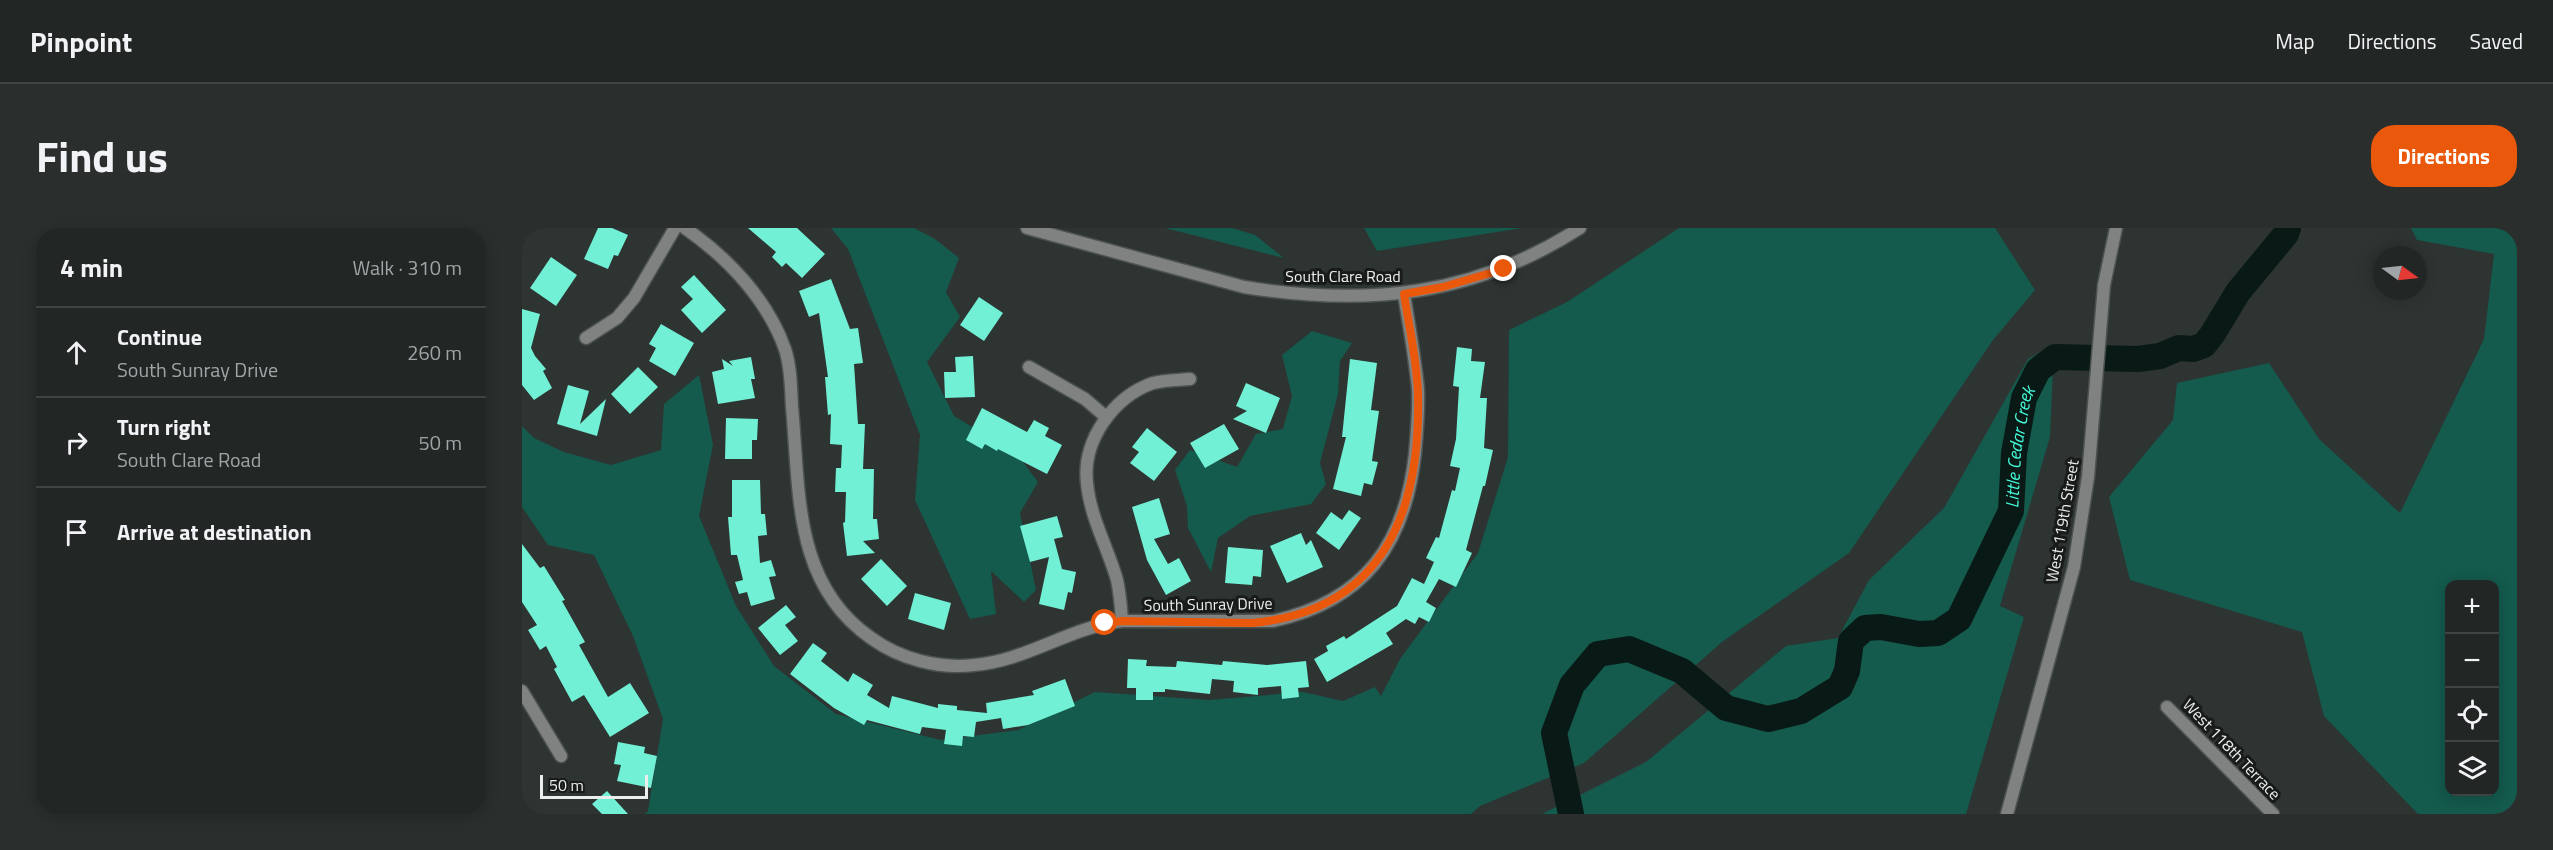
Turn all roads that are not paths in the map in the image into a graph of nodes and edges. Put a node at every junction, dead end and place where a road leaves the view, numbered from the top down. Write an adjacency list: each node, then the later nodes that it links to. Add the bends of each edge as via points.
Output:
1 (675, 228): 8 (street, via 634,298 617,318)
2 (686, 228): 12 (street, South Sunray Drive, via 756,293 772,320 785,350 804,534 813,566 840,612 862,632 897,654 921,662 975,666 1085,628)
3 (1027, 228): 6 (street, South Clare Road)
4 (1580, 228): 7 (street, South Clare Road, via 1504,269)
5 (2116, 228): 16 (street, West 119th Street, via 2106,273 2088,477 2073,567)
6 (1060, 232): 7 (street, South Clare Road, via 1212,280 1277,292 1332,296)
7 (1404, 294): 12 (street, South Sunray Drive, via 1418,392 1413,469 1400,523 1387,548 1368,571 1346,592 1325,604 1273,621)
8 (586, 338)
9 (1029, 367): 11 (street, via 1058,381)
10 (1190, 379): 11 (street, via 1155,383 1136,391)
11 (1106, 417): 12 (street, via 1095,436 1086,482 1117,581)
12 (1122, 621)
13 (522, 691): 15 (street)
14 (2167, 707): 17 (street, West 118th Terrace)
15 (561, 756)
16 (2007, 814)
17 (2272, 814)

